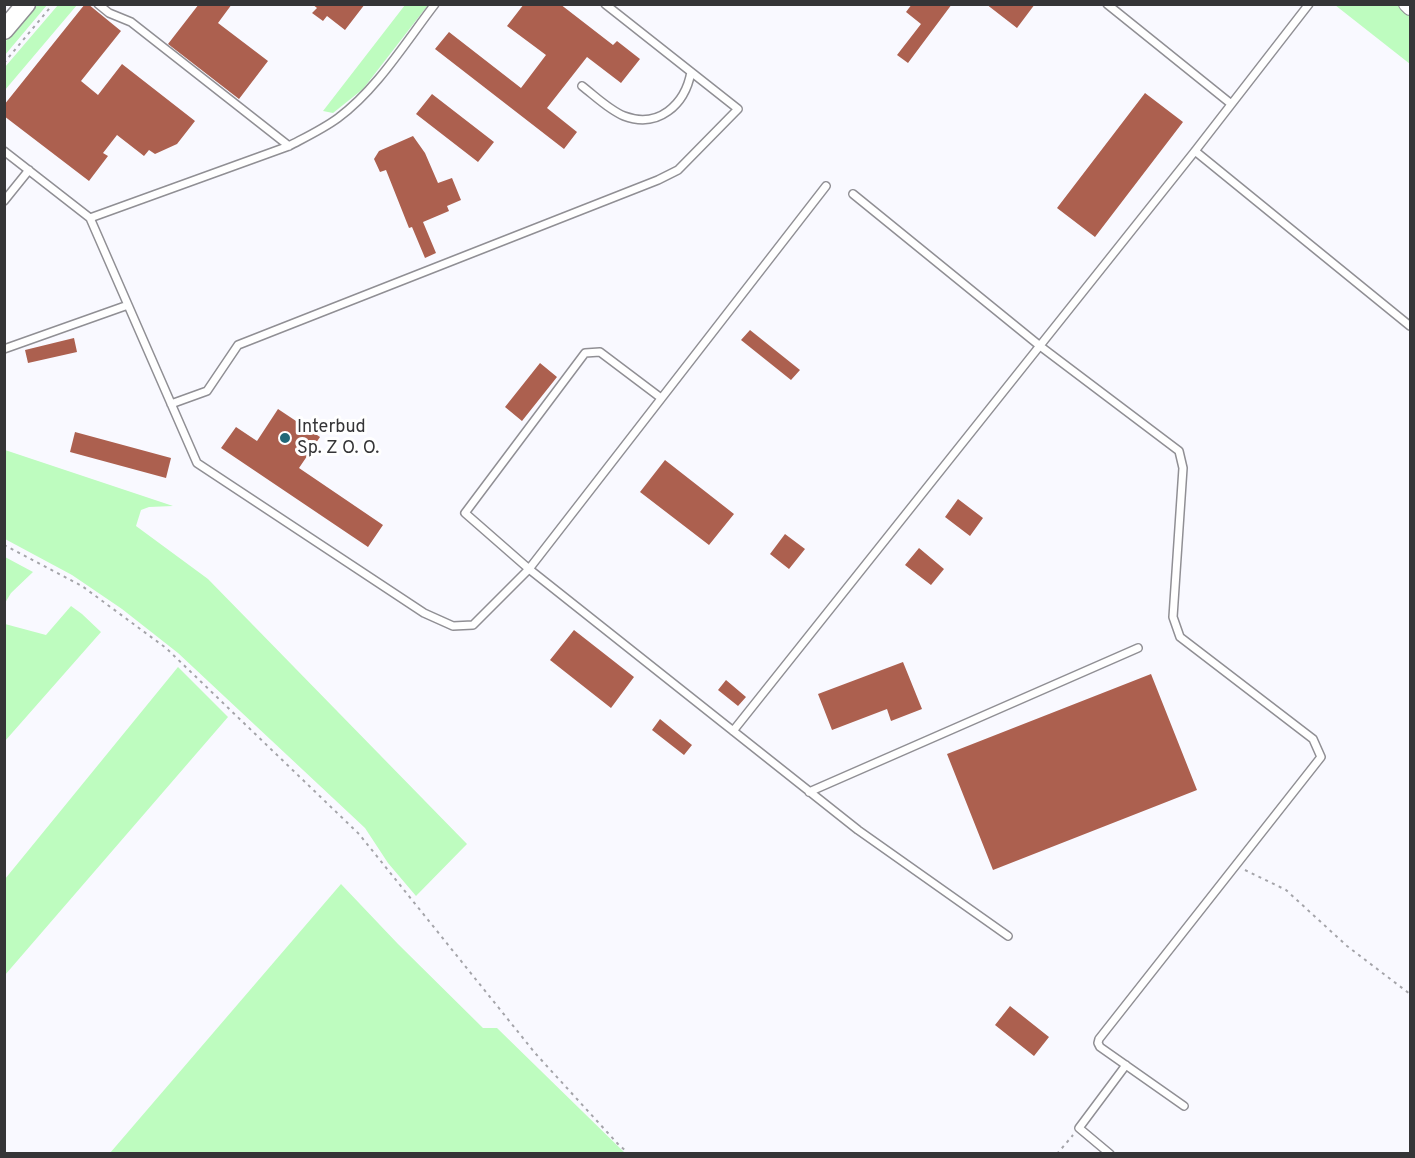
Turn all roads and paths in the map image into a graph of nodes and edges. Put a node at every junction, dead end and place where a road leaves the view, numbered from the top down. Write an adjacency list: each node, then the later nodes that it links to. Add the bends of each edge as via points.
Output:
1 (27, 4): 10 (main road)
2 (53, 4): 11 (path)
3 (98, 4): 15 (lane, via 131,22)
4 (435, 4): 15 (lane, via 356,103)
5 (605, 4): 12 (lane)
6 (1107, 4): 14 (lane)
7 (1309, 4): 14 (lane)
8 (1406, 4): 9 (street)
9 (1410, 8)
10 (4, 30)
11 (4, 63)
12 (691, 72): 13 (lane, via 689,86 676,105 644,119 621,115); 28 (lane, via 738,109 678,170 238,345 207,391)
13 (582, 86)
14 (1230, 103): 17 (lane)
15 (289, 146): 22 (lane)
16 (4, 151): 18 (lane)
17 (1195, 151): 24 (lane); 25 (lane)
18 (29, 170): 21 (lane); 22 (lane)
19 (826, 186): 27 (lane)
20 (852, 194): 25 (lane)
21 (4, 201)
22 (90, 218): 23 (lane)
23 (128, 305): 26 (lane); 28 (lane)
24 (1410, 326)
25 (1040, 346): 32 (lane); 34 (lane, via 1179,452 1182,468 1173,617 1180,637 1313,738 1320,757)
26 (4, 349)
27 (661, 398): 30 (lane); 30 (lane, via 600,352 585,353 465,513)
28 (171, 404): 30 (lane, via 197,463 424,614 453,626 473,625)
29 (4, 545): 40 (path, via 82,586 166,648 359,834 535,1053)
30 (529, 569): 32 (lane)
31 (1138, 648): 33 (lane)
32 (733, 730): 33 (lane)
33 (809, 792): 35 (lane)
34 (1235, 865): 36 (path, via 1286,890 1347,946); 37 (lane, via 1099,1039 1100,1047)
35 (1008, 936)
36 (1410, 994)
37 (1126, 1065): 38 (lane); 39 (lane)
38 (1184, 1106)
39 (1079, 1128): 41 (path); 42 (lane)
40 (629, 1154)
41 (1057, 1154)
42 (1110, 1154)

